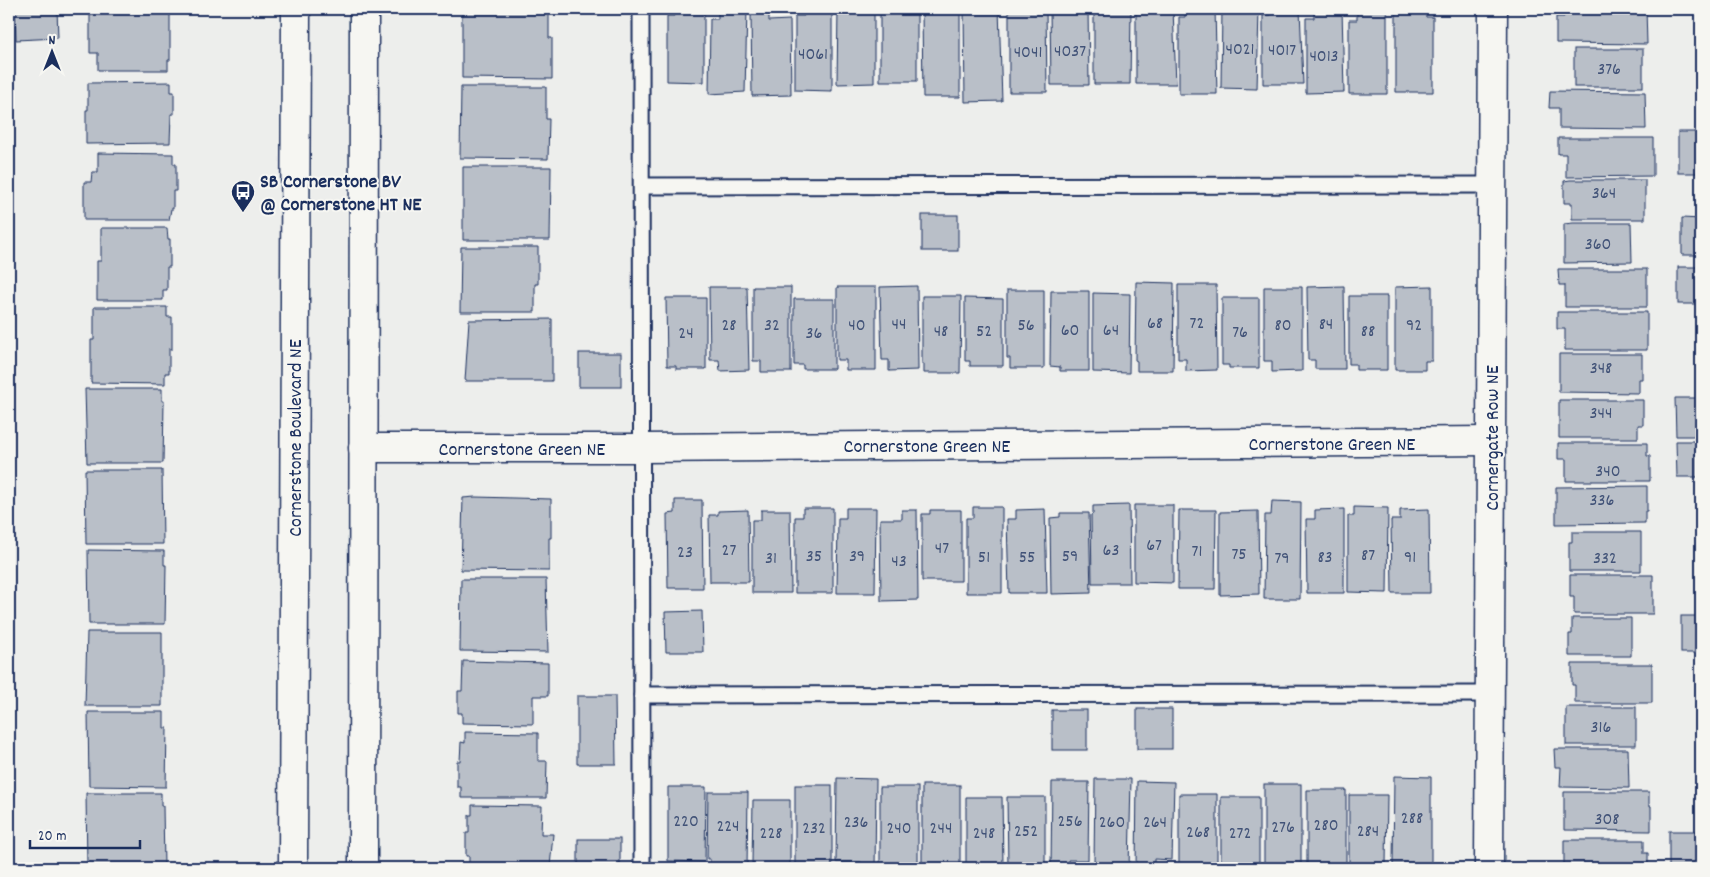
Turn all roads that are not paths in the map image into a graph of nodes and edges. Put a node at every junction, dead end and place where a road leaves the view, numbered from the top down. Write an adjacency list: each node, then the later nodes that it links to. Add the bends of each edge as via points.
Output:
1 (296, 9): 12 (street, Cornerstone Boulevard NE)
2 (364, 9): 8 (street)
3 (641, 9): 6 (lane)
4 (1493, 9): 5 (street, Cornergate Row NE)
5 (1492, 185): 6 (lane); 7 (street, Cornergate Row NE)
6 (642, 186): 9 (lane)
7 (1490, 441): 9 (street, Cornerstone Green NE); 10 (street, Cornergate Row NE)
8 (363, 448): 9 (street, Cornerstone Green NE); 13 (street)
9 (642, 448): 11 (lane)
10 (1489, 694): 11 (lane); 15 (street, Cornergate Row NE)
11 (642, 695): 14 (lane)
12 (292, 868)
13 (363, 868)
14 (642, 868)
15 (1488, 868)

